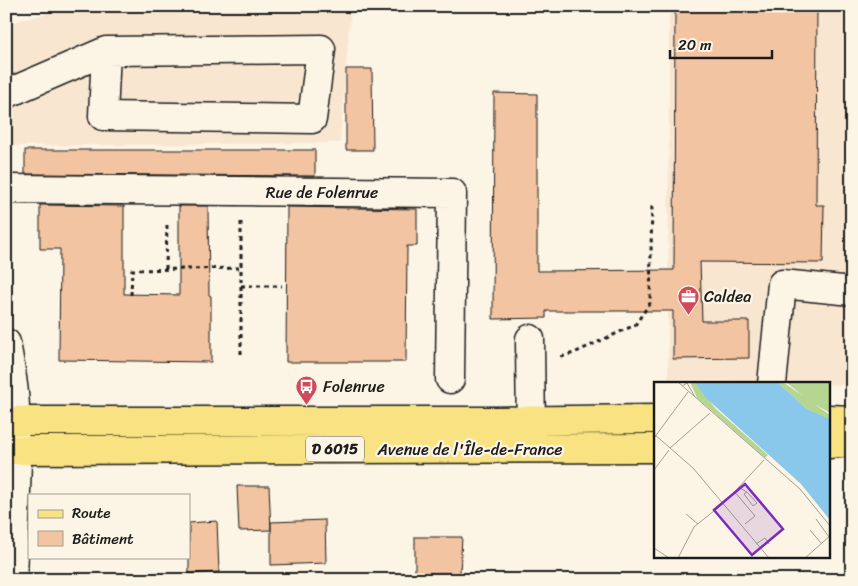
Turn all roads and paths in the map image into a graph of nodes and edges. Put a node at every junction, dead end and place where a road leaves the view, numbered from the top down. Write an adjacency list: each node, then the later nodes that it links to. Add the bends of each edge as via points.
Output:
1 (106, 51): 1 (street, via 321,49 312,120 103,116); 2 (street)
2 (6, 94)
3 (6, 189): 4 (street, Rue de Folenrue)
4 (168, 191): 5 (street, Rue de Folenrue); 8 (path)
5 (241, 191): 7 (path); 17 (street, Rue de Folenrue, via 452,193)
6 (652, 203): 16 (path, via 650,303 635,325 574,353)
7 (241, 268): 8 (path); 9 (path)
8 (166, 270): 12 (path, via 132,270)
9 (241, 286): 10 (path); 15 (path)
10 (282, 286)
11 (852, 291): 18 (street, via 782,284)
12 (132, 295)
13 (530, 339): 16 (street)
14 (6, 343): 23 (street, via 13,387)
15 (240, 354)
16 (530, 366): 21 (street)
17 (450, 379)
18 (772, 382)
19 (654, 419): 21 (main road, Avenue de l'Île-de-France / D 6015)
20 (830, 419): 22 (main road)
21 (530, 420): 23 (main road, Avenue de l'Île-de-France / D 6015); 26 (street)
22 (852, 420)
23 (10, 421): 28 (street)
24 (852, 442): 25 (main road)
25 (830, 444)
26 (531, 448): 27 (main road, Avenue de l'Île-de-France / D 6015); 28 (main road, Avenue de l'Île-de-France / D 6015)
27 (654, 448)
28 (10, 450): 29 (street, via 17,462)
29 (13, 580)

